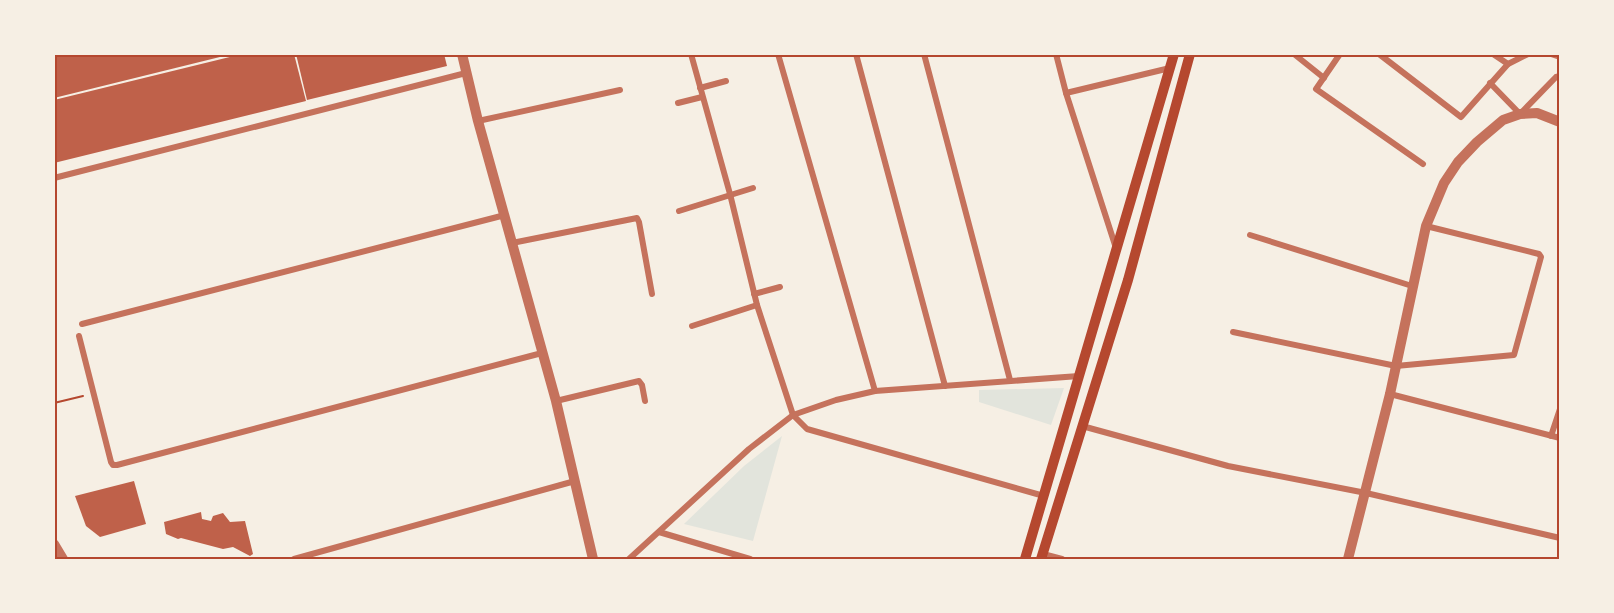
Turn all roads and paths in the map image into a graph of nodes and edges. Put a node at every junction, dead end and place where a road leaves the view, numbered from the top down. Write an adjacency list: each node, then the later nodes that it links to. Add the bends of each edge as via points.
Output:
1 (462, 54): 18 (street)
2 (691, 54): 23 (street)
3 (778, 54): 55 (street)
4 (856, 54): 54 (street)
5 (924, 54): 53 (street)
6 (1056, 54): 25 (street)
7 (1174, 54): 17 (main road)
8 (1190, 54): 63 (main road, via 1128,280)
9 (1294, 54): 20 (street)
10 (1340, 54): 20 (street)
11 (1379, 54): 22 (street, via 1461,117)
12 (1493, 54): 16 (street)
13 (1528, 54): 16 (street)
14 (1551, 54): 15 (street)
15 (1560, 57)
16 (1508, 64): 22 (street)
17 (1170, 68): 25 (street); 40 (main road)
18 (466, 73): 29 (street); 32 (street)
19 (1560, 76): 28 (street)
20 (1324, 78): 31 (street, via 1316,89)
21 (726, 81): 23 (street)
22 (1490, 82): 28 (street)
23 (700, 88): 26 (street)
24 (620, 90): 29 (street)
25 (1066, 93): 40 (street)
26 (702, 97): 27 (street); 34 (street)
27 (678, 103)
28 (1520, 114): 30 (street, via 1537,114); 37 (street, via 1503,120 1458,162 1444,183)
29 (478, 121): 36 (street)
30 (1560, 122)
31 (1423, 164)
32 (54, 178)
33 (753, 188): 34 (street)
34 (730, 194): 35 (street); 44 (street)
35 (679, 211)
36 (505, 215): 39 (street); 46 (street)
37 (1426, 226): 41 (street); 51 (street, via 1541,256 1514,355)
38 (1250, 235): 41 (street)
39 (512, 243): 43 (street, via 637,218); 50 (street)
40 (1116, 248): 52 (main road)
41 (1412, 286): 51 (street)
42 (780, 287): 44 (street)
43 (652, 294)
44 (754, 294): 45 (street)
45 (757, 305): 47 (street); 62 (street)
46 (82, 324)
47 (692, 326)
48 (1233, 332): 51 (street)
49 (79, 336): 56 (street)
50 (542, 352): 56 (street, via 117,465 111,462); 58 (street)
51 (1396, 366): 57 (street)
52 (1079, 376): 53 (street); 68 (main road)
53 (1010, 380): 54 (street)
54 (945, 386): 55 (street)
55 (875, 391): 62 (street)
56 (93, 394): 60 (path)
57 (1390, 394): 64 (street); 67 (street)
58 (556, 401): 59 (street, via 639,381); 66 (street)
59 (645, 401)
60 (54, 403)
61 (1560, 409): 64 (street)
62 (793, 415): 68 (street, via 807,429); 69 (street, via 742,455)
63 (1082, 426): 67 (street, via 1228,466); 72 (main road)
64 (1551, 436): 65 (street)
65 (1560, 438)
66 (575, 480): 74 (street); 75 (street)
67 (1366, 493): 70 (street); 80 (street)
68 (1044, 496): 78 (main road)
69 (659, 532): 76 (street); 77 (street)
70 (1560, 538)
71 (54, 544): 73 (street)
72 (1042, 556): 79 (street)
73 (63, 559)
74 (294, 559)
75 (593, 559)
76 (629, 559)
77 (750, 559)
78 (1025, 559)
79 (1062, 559)
80 (1348, 559)

